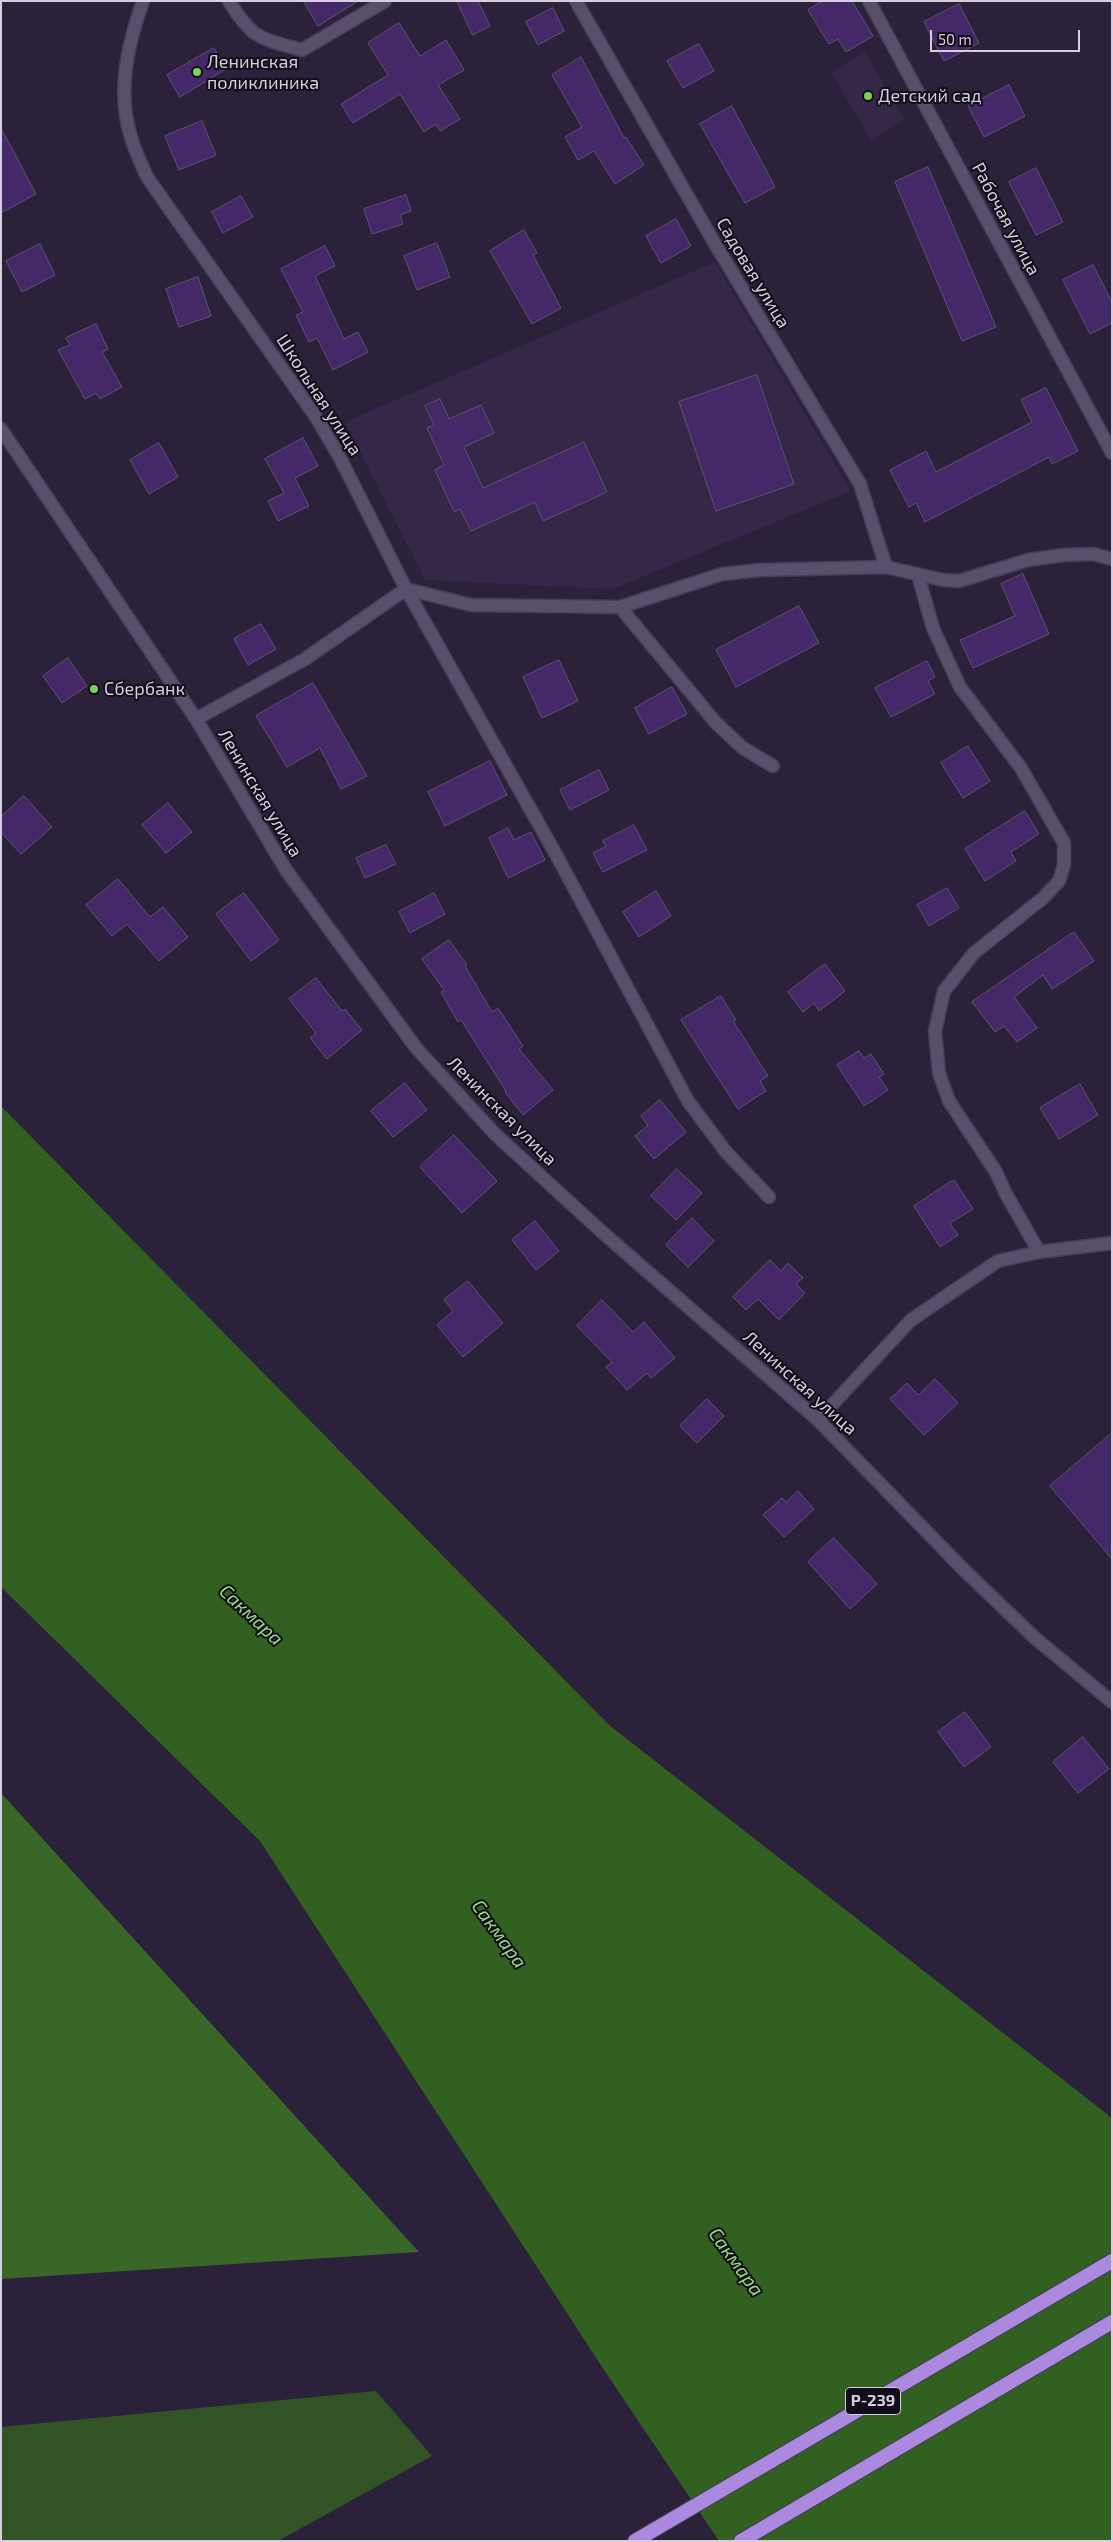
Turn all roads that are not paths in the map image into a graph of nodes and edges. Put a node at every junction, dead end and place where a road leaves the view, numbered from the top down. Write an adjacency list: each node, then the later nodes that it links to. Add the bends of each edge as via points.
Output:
1 (143, 1): 11 (street, Школьная улица, via 133,28 123,83 129,133 147,177 316,417)
2 (230, 1): 3 (street, via 241,22 258,38 302,50)
3 (385, 1)
4 (576, 1): 9 (street, Садовая улица, via 715,244 860,484)
5 (869, 1): 7 (street, Рабочая улица)
6 (1, 429): 13 (street, Ленинская улица)
7 (1112, 454)
8 (1112, 559): 10 (street, via 1093,554 1028,560 959,581)
9 (886, 567): 10 (street); 12 (street, via 722,574)
10 (918, 574): 17 (street, via 933,628 960,687 1021,768 1064,843 1064,865 1059,881 1043,898 974,953 944,991 935,1031 939,1072 949,1101 996,1172)
11 (406, 589): 12 (street, via 471,605); 13 (street, via 305,659); 15 (street, Школьная улица, via 558,858 688,1101 726,1152)
12 (620, 607): 14 (street, via 716,723 743,748)
13 (196, 719): 18 (street, Ленинская улица, via 286,870 417,1049 495,1134)
14 (773, 766)
15 (769, 1197)
16 (1112, 1243): 17 (street)
17 (1039, 1252): 18 (street, via 998,1261 911,1320)
18 (818, 1420): 19 (street, Ленинская улица, via 1034,1638)
19 (1112, 1702)
20 (1112, 2261): 22 (highway, Р-239)
21 (1112, 2322): 23 (highway)
22 (635, 2541)
23 (741, 2541)

